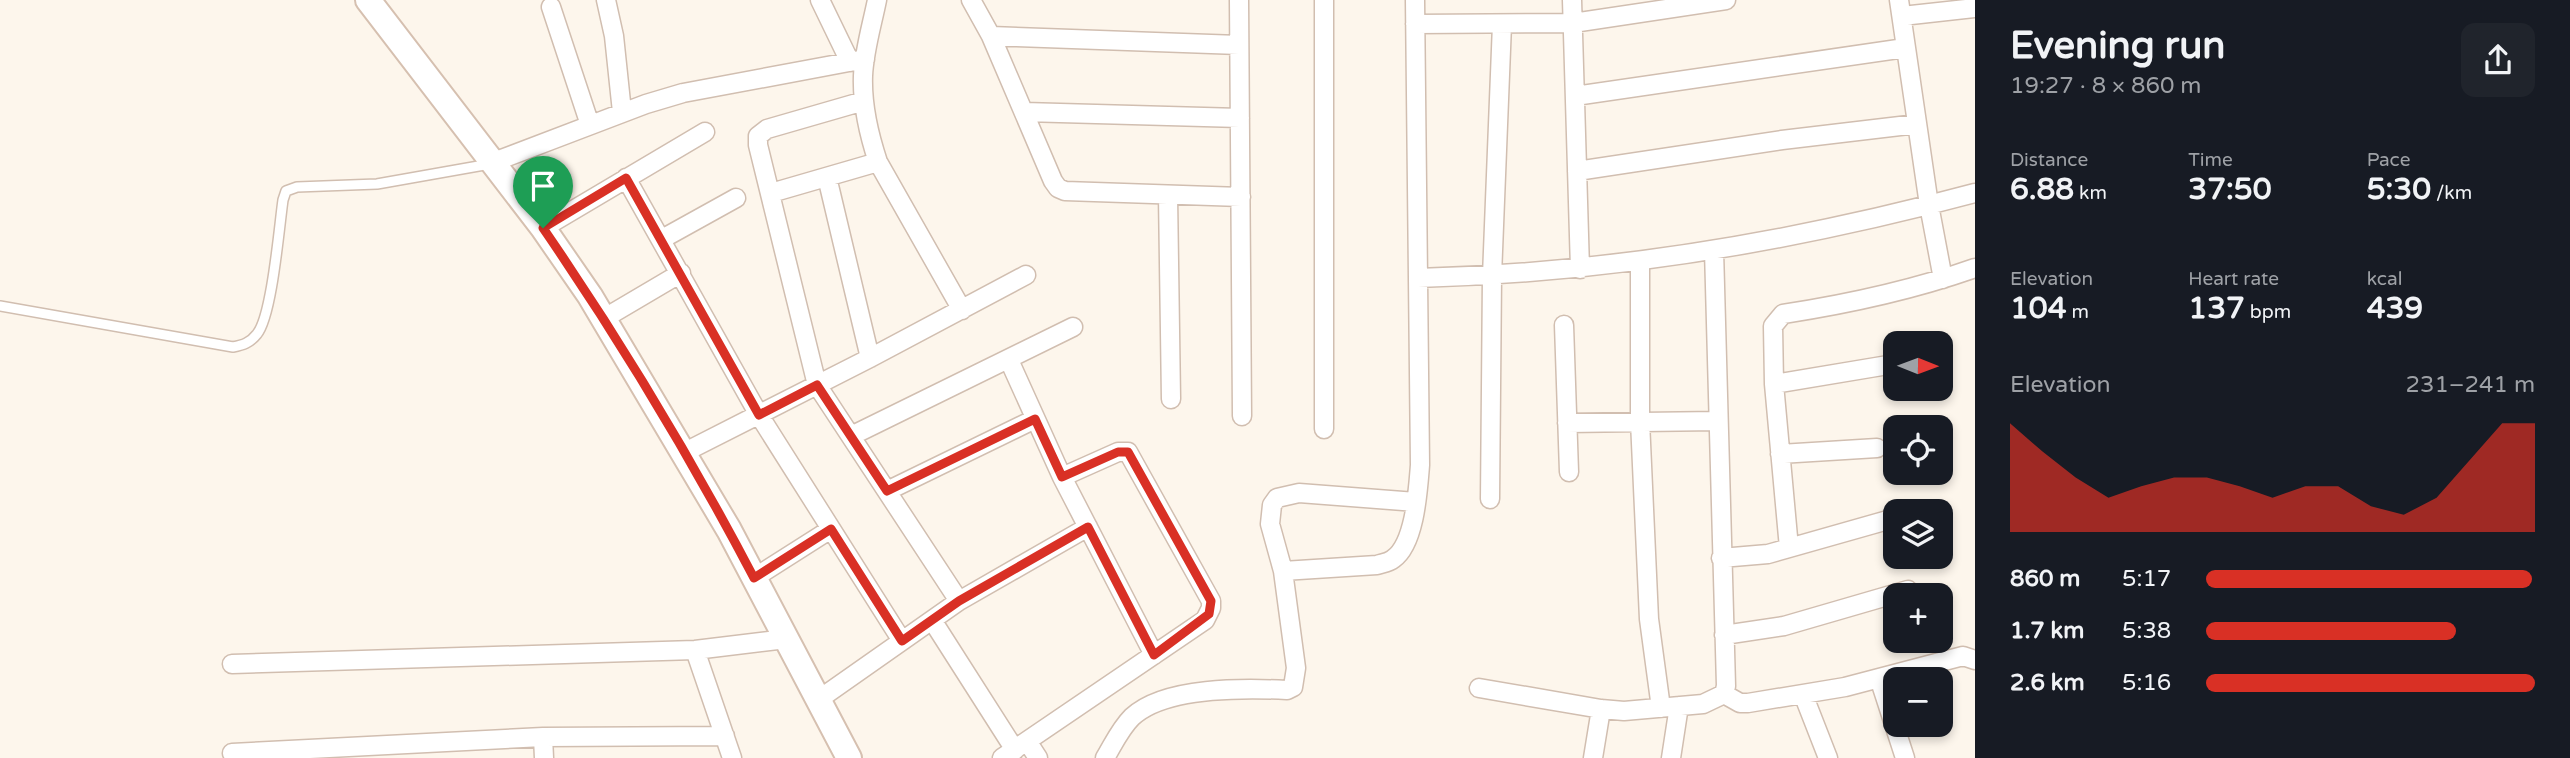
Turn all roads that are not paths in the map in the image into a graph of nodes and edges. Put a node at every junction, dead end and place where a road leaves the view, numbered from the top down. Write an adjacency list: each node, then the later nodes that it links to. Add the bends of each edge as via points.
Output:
1 (368, 0): 30 (main road)
2 (606, 0): 23 (street)
3 (820, 0): 20 (street)
4 (877, 0): 20 (street, via 872,30)
5 (971, 0): 17 (street)
6 (1239, 0): 18 (street)
7 (1324, 0): 68 (street)
8 (1415, 0): 15 (street)
9 (1572, 0): 14 (street)
10 (1726, 0): 14 (street)
11 (551, 7): 27 (street)
12 (1901, 8): 13 (street); 19 (street)
13 (1975, 8)
14 (1573, 23): 16 (street); 21 (street)
15 (1415, 24): 16 (street); 49 (street)
16 (1503, 24): 48 (street)
17 (991, 36): 18 (street); 24 (street)
18 (1239, 46): 25 (street)
19 (1905, 48): 21 (street); 26 (street)
20 (858, 60): 22 (street); 23 (street, via 683,93)
21 (1575, 96): 31 (street)
22 (864, 101): 29 (street); 35 (street, via 761,132 758,145)
23 (622, 112): 27 (street)
24 (1024, 112): 25 (street); 36 (street, via 1058,188)
25 (1240, 118): 38 (street)
26 (1917, 124): 31 (street); 39 (street)
27 (590, 125): 30 (street)
28 (705, 132): 33 (street)
29 (878, 162): 32 (street); 52 (street)
30 (491, 163): 40 (main road); 51 (lane, via 377,184 286,191 268,305 262,326 243,345 233,347)
31 (1577, 171): 45 (street)
32 (827, 177): 35 (street); 56 (street)
33 (626, 178): 40 (street); 41 (street)
34 (1975, 192): 39 (street)
35 (771, 193): 60 (street)
36 (1168, 195): 38 (street); 61 (street)
37 (736, 198): 41 (street)
38 (1241, 198): 63 (street)
39 (1929, 205): 42 (street); 50 (street)
40 (543, 228): 53 (main road)
41 (662, 239): 46 (street)
42 (1714, 250): 43 (street); 66 (street)
43 (1640, 262): 45 (street); 65 (street)
44 (1975, 268): 50 (street)
45 (1580, 269): 48 (street)
46 (681, 273): 53 (street); 62 (street)
47 (1026, 275): 52 (street)
48 (1492, 276): 49 (street); 76 (street)
49 (1418, 278): 77 (street, via 1420,465)
50 (1943, 279): 59 (street, via 1783,314 1773,326)
51 (0, 306)
52 (961, 310): 56 (street)
53 (603, 319): 71 (main road)
54 (1564, 325): 67 (street)
55 (1073, 327): 57 (street)
56 (870, 358): 60 (street)
57 (1009, 360): 64 (street); 69 (street)
58 (1883, 366): 59 (street)
59 (1774, 384): 72 (street)
60 (817, 385): 62 (street); 69 (street)
61 (1171, 398)
62 (759, 415): 71 (street); 80 (street)
63 (1242, 416)
64 (1035, 419): 74 (street); 75 (street)
65 (1640, 421): 66 (street); 67 (street); 101 (street, via 1649,619)
66 (1717, 421): 82 (street)
67 (1567, 423): 73 (street)
68 (1324, 429)
69 (851, 436): 75 (street)
70 (1877, 448): 72 (street)
71 (683, 453): 84 (main road)
72 (1780, 454): 81 (street)
73 (1569, 472)
74 (1062, 477): 79 (street); 92 (street, via 1118,452 1128,452 1211,601 1205,620)
75 (887, 491): 86 (street)
76 (1490, 499)
77 (1416, 502): 83 (street, via 1408,536 1391,561); 83 (street, via 1298,493 1277,498 1270,524)
78 (1883, 521): 81 (street)
79 (1088, 527): 86 (street); 92 (street)
80 (831, 529): 84 (street); 90 (street)
81 (1790, 548): 82 (street)
82 (1721, 558): 88 (street)
83 (1283, 571): 111 (street, via 1296,680 1293,687 1174,697 1135,714)
84 (754, 578): 89 (main road)
85 (1883, 597): 88 (street, via 1784,626)
86 (959, 601): 87 (street)
87 (932, 620): 90 (street); 107 (street)
88 (1724, 635): 98 (street)
89 (786, 639): 91 (street); 99 (main road)
90 (902, 641): 99 (street)
91 (695, 650): 94 (street); 103 (street)
92 (1154, 655): 107 (street)
93 (1975, 660): 95 (street, via 1963,656)
94 (232, 664)
95 (1879, 678): 97 (street); 115 (street)
96 (1479, 688): 102 (street)
97 (1803, 694): 98 (street, via 1748,703); 114 (street)
98 (1718, 698): 100 (street)
99 (818, 700): 110 (main road)
100 (1679, 706): 101 (street); 113 (street)
101 (1661, 708): 102 (street)
102 (1601, 709): 112 (street)
103 (725, 736): 104 (street); 109 (street)
104 (543, 737): 106 (street); 108 (street)
105 (232, 753): 106 (street)
106 (344, 753)
107 (1025, 753)
108 (544, 758)
109 (732, 758)
110 (849, 758)
111 (1105, 758)
112 (1593, 758)
113 (1671, 758)
114 (1828, 758)
115 (1905, 758)

